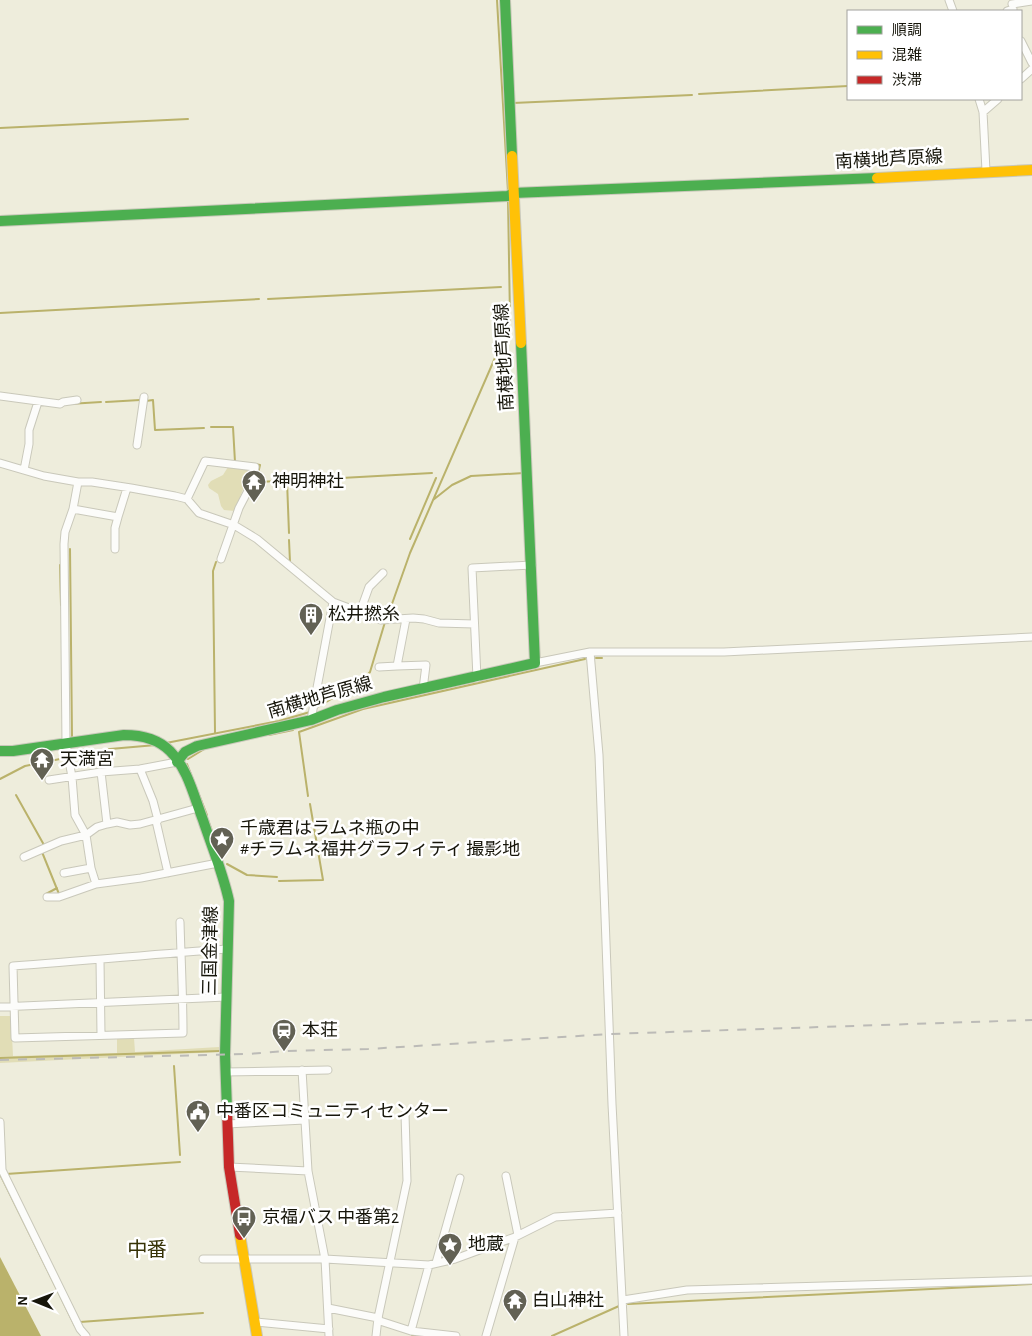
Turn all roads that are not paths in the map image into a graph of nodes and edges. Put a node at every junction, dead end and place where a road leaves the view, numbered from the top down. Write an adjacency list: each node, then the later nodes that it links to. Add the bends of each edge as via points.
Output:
1 (505, 0): 13 (main road)
2 (1032, 1): 3 (street)
3 (1011, 7)
4 (1022, 43): 5 (street)
5 (1032, 63)
6 (1032, 69): 7 (street)
7 (1022, 78)
8 (979, 100): 10 (street)
9 (997, 100): 10 (street)
10 (983, 112): 12 (street)
11 (1032, 170): 12 (main road, 南横地芦原線)
12 (986, 171): 13 (main road, 南横地芦原線)
13 (507, 195): 14 (main road); 30 (main road, 南横地芦原線)
14 (0, 221)
15 (0, 396): 18 (street)
16 (144, 397): 19 (street)
17 (77, 400): 18 (street, via 60,404)
18 (38, 402): 21 (street, via 29,430)
19 (137, 445)
20 (0, 463): 21 (street)
21 (24, 470): 22 (street)
22 (78, 482): 23 (street); 25 (street)
23 (127, 488): 24 (street); 26 (street)
24 (187, 500): 27 (street, via 199,513); 27 (street, via 205,461 255,467)
25 (73, 510): 26 (street); 44 (street, via 64,544)
26 (118, 517): 28 (street)
27 (234, 524): 29 (street); 32 (street)
28 (115, 549)
29 (222, 559)
30 (532, 566): 35 (street, via 472,568); 38 (main road, 南横地芦原線)
31 (384, 573): 33 (street, via 369,587)
32 (333, 602): 33 (street); 43 (street)
33 (360, 612): 34 (street, via 381,620)
34 (406, 619): 35 (street, via 424,619 439,624); 40 (street)
35 (474, 624): 41 (street)
36 (1032, 636): 37 (street, via 724,652)
37 (590, 652): 38 (street); 83 (street, via 600,754)
38 (535, 663): 41 (main road, 南横地芦原線)
39 (379, 666): 40 (street)
40 (397, 666): 42 (street, via 426,665)
41 (477, 678): 42 (main road, 南横地芦原線)
42 (423, 689): 43 (main road, 南横地芦原線, via 337,710)
43 (311, 720): 46 (main road, 南横地芦原線, via 197,746 185,752)
44 (66, 744): 45 (main road, 三国金津線); 46 (main road, 三国金津線, via 140,735 157,741 170,751); 49 (street)
45 (0, 751)
46 (177, 762): 47 (street); 51 (main road, 三国金津線, via 184,770)
47 (140, 769): 48 (street); 52 (street)
48 (101, 772): 49 (street); 53 (street)
49 (72, 777): 50 (street); 54 (street, via 75,815)
50 (49, 780)
51 (198, 808): 52 (street); 56 (main road, 三国金津線)
52 (157, 820): 53 (street, via 130,825); 59 (street)
53 (107, 824): 54 (street)
54 (86, 835): 55 (street, via 61,841); 57 (street)
55 (24, 857)
56 (218, 863): 59 (street); 63 (main road, 三国金津線, via 229,901)
57 (91, 868): 58 (street); 60 (street)
58 (64, 873)
59 (168, 873): 60 (street)
60 (96, 884): 61 (street)
61 (47, 897)
62 (180, 922): 64 (street)
63 (227, 949): 64 (street); 66 (main road, 三国金津線)
64 (181, 952): 65 (street); 67 (street)
65 (100, 960): 68 (street); 69 (street, via 13,966)
66 (226, 997): 67 (street); 74 (main road, 三国金津線)
67 (183, 999): 68 (street); 71 (street, via 183,1033)
68 (101, 1002): 69 (street); 71 (street)
69 (14, 1006): 70 (street); 71 (street, via 15,1038)
70 (0, 1007)
71 (101, 1035)
72 (302, 1070): 73 (street); 74 (street); 76 (street)
73 (328, 1070)
74 (225, 1072): 78 (main road, 三国金津線)
75 (405, 1114): 89 (street, via 407,1180)
76 (305, 1120): 78 (street); 80 (street)
77 (0, 1122): 99 (street, via 2,1170)
78 (227, 1124): 79 (main road, 三国金津線)
79 (229, 1167): 80 (street); 85 (main road, 三国金津線)
80 (308, 1171): 86 (street)
81 (506, 1176): 84 (street)
82 (460, 1178): 88 (street)
83 (618, 1213): 84 (street, via 555,1217); 92 (street)
84 (517, 1236): 88 (street); 103 (street)
85 (245, 1259): 86 (street); 87 (street); 95 (main road, 三国金津線)
86 (325, 1259): 89 (street); 93 (street)
87 (203, 1260)
88 (436, 1263): 90 (street)
89 (390, 1264): 90 (street); 94 (street)
90 (428, 1265): 96 (street)
91 (1032, 1280): 92 (street, via 687,1290)
92 (622, 1300): 104 (street)
93 (328, 1308): 94 (street); 97 (street)
94 (378, 1318): 96 (street); 101 (street)
95 (256, 1322): 97 (street); 100 (main road, 三国金津線)
96 (412, 1331): 98 (street)
97 (329, 1332)
98 (434, 1335): 102 (street)
99 (86, 1336)
100 (257, 1336)
101 (376, 1336)
102 (456, 1336)
103 (486, 1336)
104 (624, 1336)

